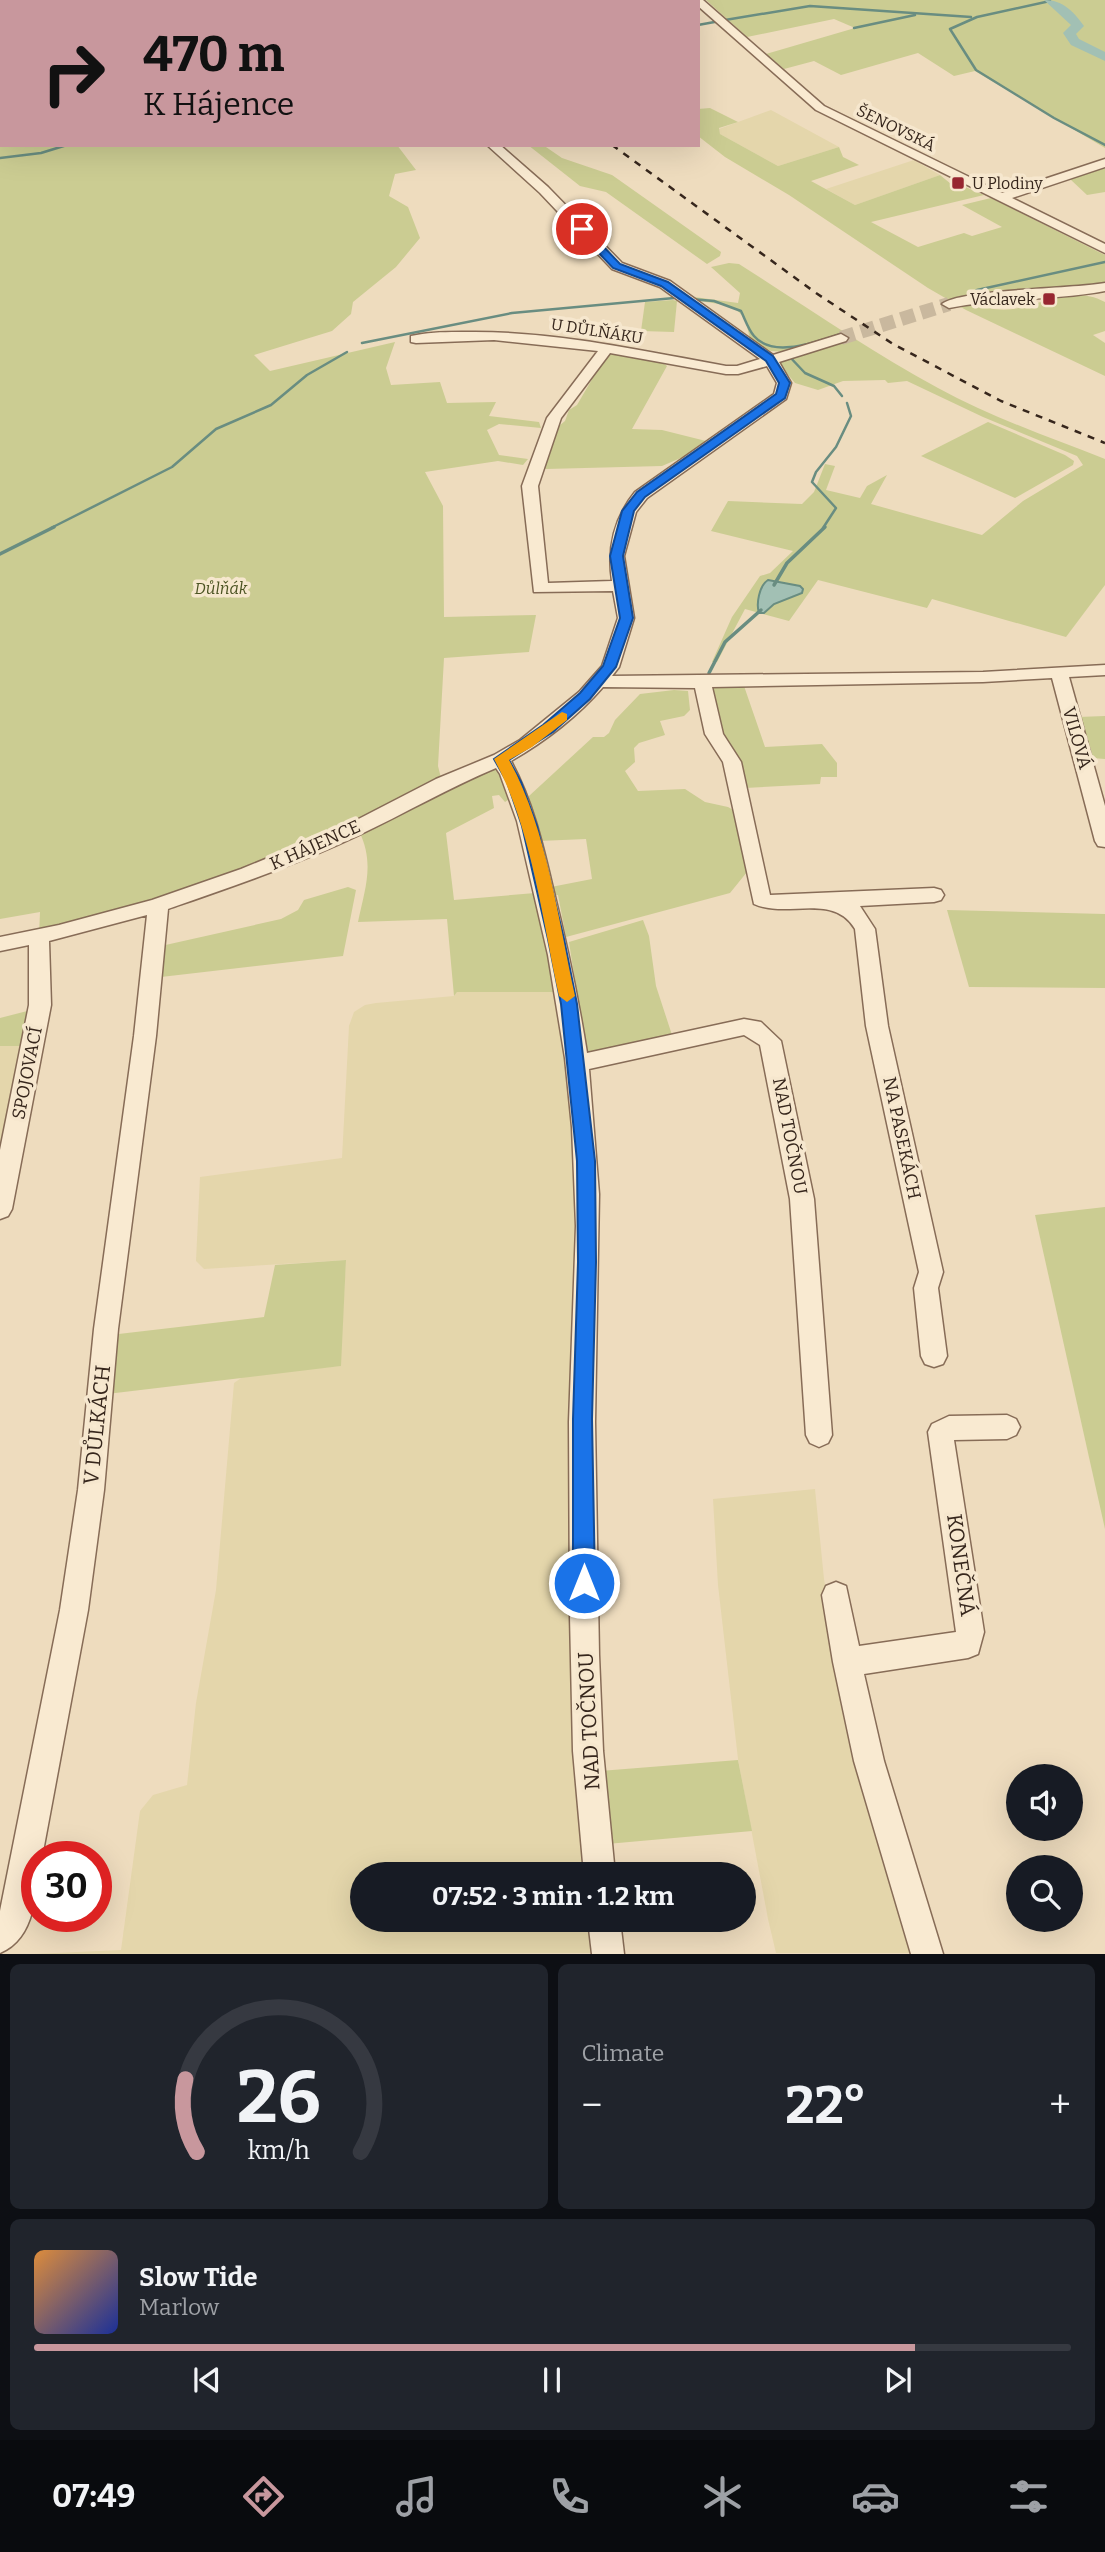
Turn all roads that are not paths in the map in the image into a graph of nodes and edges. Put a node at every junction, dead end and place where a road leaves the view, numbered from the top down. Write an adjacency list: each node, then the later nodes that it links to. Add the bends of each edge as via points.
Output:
1 (700, 4): 4 (street, ŠENOVSKÁ, via 713,20 820,108)
2 (495, 147): 11 (street, via 617,266 665,284)
3 (1105, 163): 4 (street)
4 (1001, 198): 5 (street, ŠENOVSKÁ)
5 (1105, 249)
6 (1105, 287): 7 (street, via 987,295)
7 (949, 304)
8 (841, 338): 11 (street, U DŮLŇÁKU)
9 (416, 339): 10 (street, U DŮLŇÁKU, via 493,336)
10 (607, 348): 11 (street, U DŮLŇÁKU, via 726,370); 12 (street, via 554,418 530,486 540,588)
11 (781, 355): 12 (street, via 782,396 641,495 628,511 617,556)
12 (621, 586): 15 (street, via 626,618 610,667)
13 (1105, 670): 14 (street)
14 (1059, 675): 16 (street); 18 (street, VILOVÁ)
15 (598, 681): 16 (street); 17 (street, K HÁJENCE, via 548,729)
16 (702, 681): 21 (street, via 714,734 732,762 758,894 772,904)
17 (501, 759): 22 (street, K HÁJENCE, via 295,856); 26 (street, NAD TOČNOU, via 530,826 559,952)
18 (1105, 841)
19 (934, 895): 20 (street)
20 (876, 898): 21 (street); 23 (street, via 868,903)
21 (831, 901): 23 (street)
22 (158, 905): 24 (street, K HÁJENCE); 35 (street, V DŮLKÁCH, via 75,1610 14,1920)
23 (861, 919): 28 (street, NA PASEKÁCH, via 877,1026 931,1272 926,1288)
24 (39, 936): 25 (street, K HÁJENCE); 27 (street, SPOJOVACÍ, via 40,1005)
25 (0, 944)
26 (576, 1064): 30 (street, NAD TOČNOU, via 744,1027 753,1027 770,1041 802,1199); 33 (street, NAD TOČNOU, via 586,1161 582,1419 587,1736)
27 (0, 1209)
28 (934, 1356)
29 (1007, 1427): 32 (street, KONEČNÁ, via 942,1432 968,1644)
30 (819, 1435)
31 (836, 1595): 32 (street)
32 (847, 1662): 37 (street, via 869,1761)
33 (599, 1862)
34 (605, 1932): 36 (street)
35 (0, 1937)
36 (608, 1954)
37 (927, 1954)

